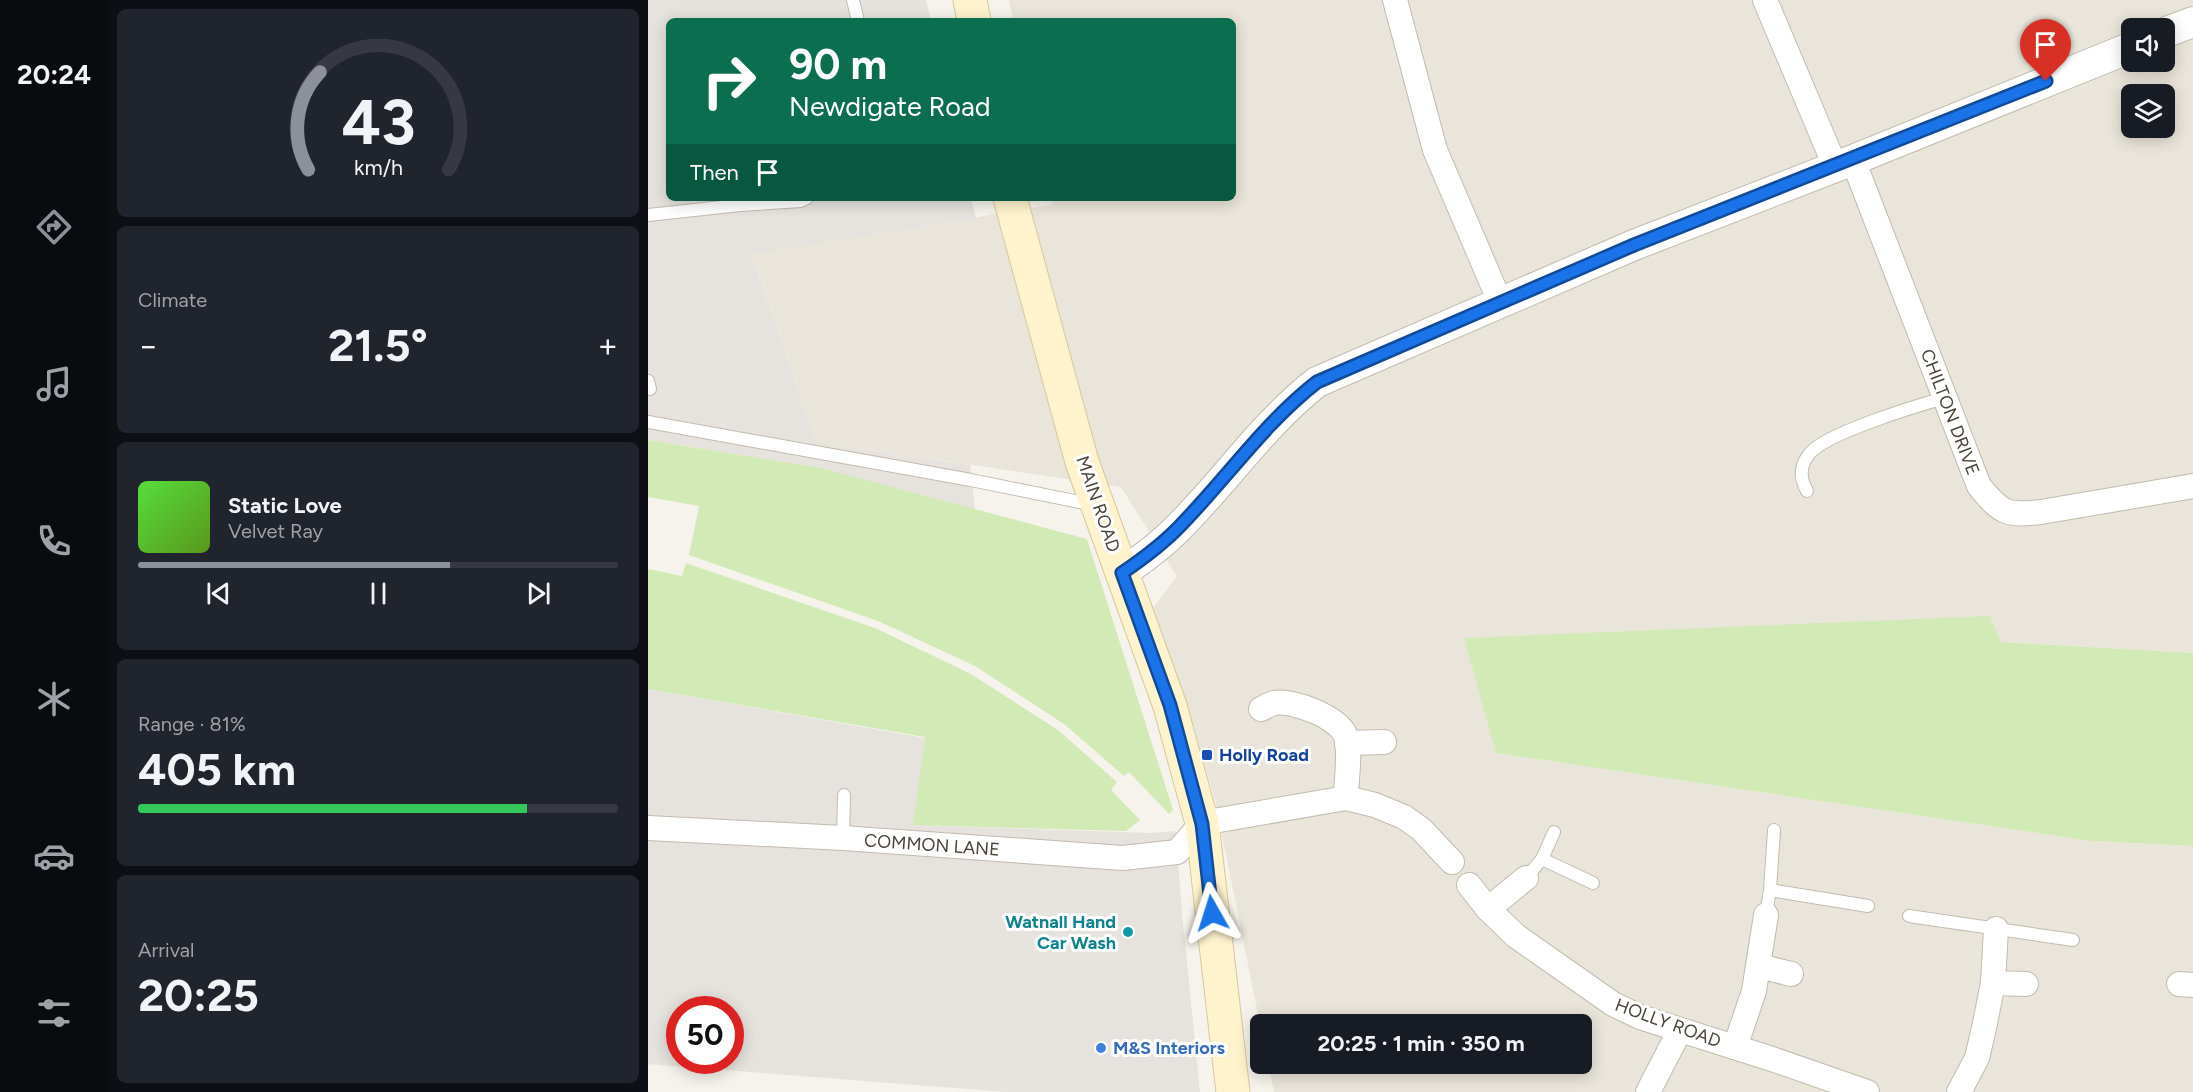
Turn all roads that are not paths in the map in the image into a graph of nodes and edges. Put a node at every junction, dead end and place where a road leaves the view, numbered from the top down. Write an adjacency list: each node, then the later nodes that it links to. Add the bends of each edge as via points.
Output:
1 (853, 0): 5 (lane)
2 (970, 0): 6 (main road)
3 (1395, 0): 14 (street, via 1435,150)
4 (1765, 0): 10 (street, CHILTON DRIVE)
5 (857, 18)
6 (973, 18)
7 (2193, 22): 8 (street)
8 (2175, 29)
9 (2121, 51): 10 (street)
10 (1844, 163): 14 (street); 15 (street, CHILTON DRIVE)
11 (801, 201): 13 (lane)
12 (1011, 201): 19 (main road, MAIN ROAD, via 1076,440)
13 (648, 215)
14 (1500, 302): 20 (street, via 1317,382 1292,402 1176,530)
15 (1944, 398): 17 (street, CHILTON DRIVE, via 1979,486 1996,507 2017,514); 18 (lane, via 1823,442 1812,451 1801,470)
16 (648, 422): 19 (lane)
17 (2193, 486)
18 (1807, 491)
19 (1098, 506): 20 (main road, MAIN ROAD)
20 (1122, 573): 26 (main road, MAIN ROAD, via 1170,705)
21 (1261, 709): 23 (street, via 1275,703 1310,709 1338,724)
22 (1384, 742): 23 (street)
23 (1347, 743): 25 (street)
24 (844, 795): 30 (lane)
25 (1346, 798): 26 (street); 32 (street, via 1404,817)
26 (1202, 824): 30 (street, COMMON LANE, via 1177,852 1123,858); 49 (main road, MAIN ROAD)
27 (648, 828): 30 (street, COMMON LANE)
28 (1774, 830): 36 (lane)
29 (1554, 832): 31 (lane)
30 (843, 838)
31 (1542, 859): 33 (lane); 34 (lane)
32 (1452, 862)
33 (1526, 878): 38 (street)
34 (1593, 883)
35 (1469, 885): 38 (street, HOLLY ROAD)
36 (1770, 890): 37 (lane); 39 (lane)
37 (1868, 906)
38 (1488, 909): 47 (street, HOLLY ROAD, via 1516,936 1613,1004)
39 (1766, 915): 43 (street)
40 (1909, 916): 41 (lane)
41 (1996, 929): 42 (lane); 45 (street)
42 (2073, 940)
43 (1760, 966): 44 (street); 48 (street)
44 (1791, 974)
45 (1994, 983): 46 (street); 52 (street, via 1977,1058)
46 (2026, 984)
47 (1680, 1030): 48 (street, HOLLY ROAD); 50 (street)
48 (1736, 1047): 51 (street, HOLLY ROAD)
49 (1233, 1092)
50 (1648, 1092)
51 (1867, 1092)
52 (1959, 1092)

